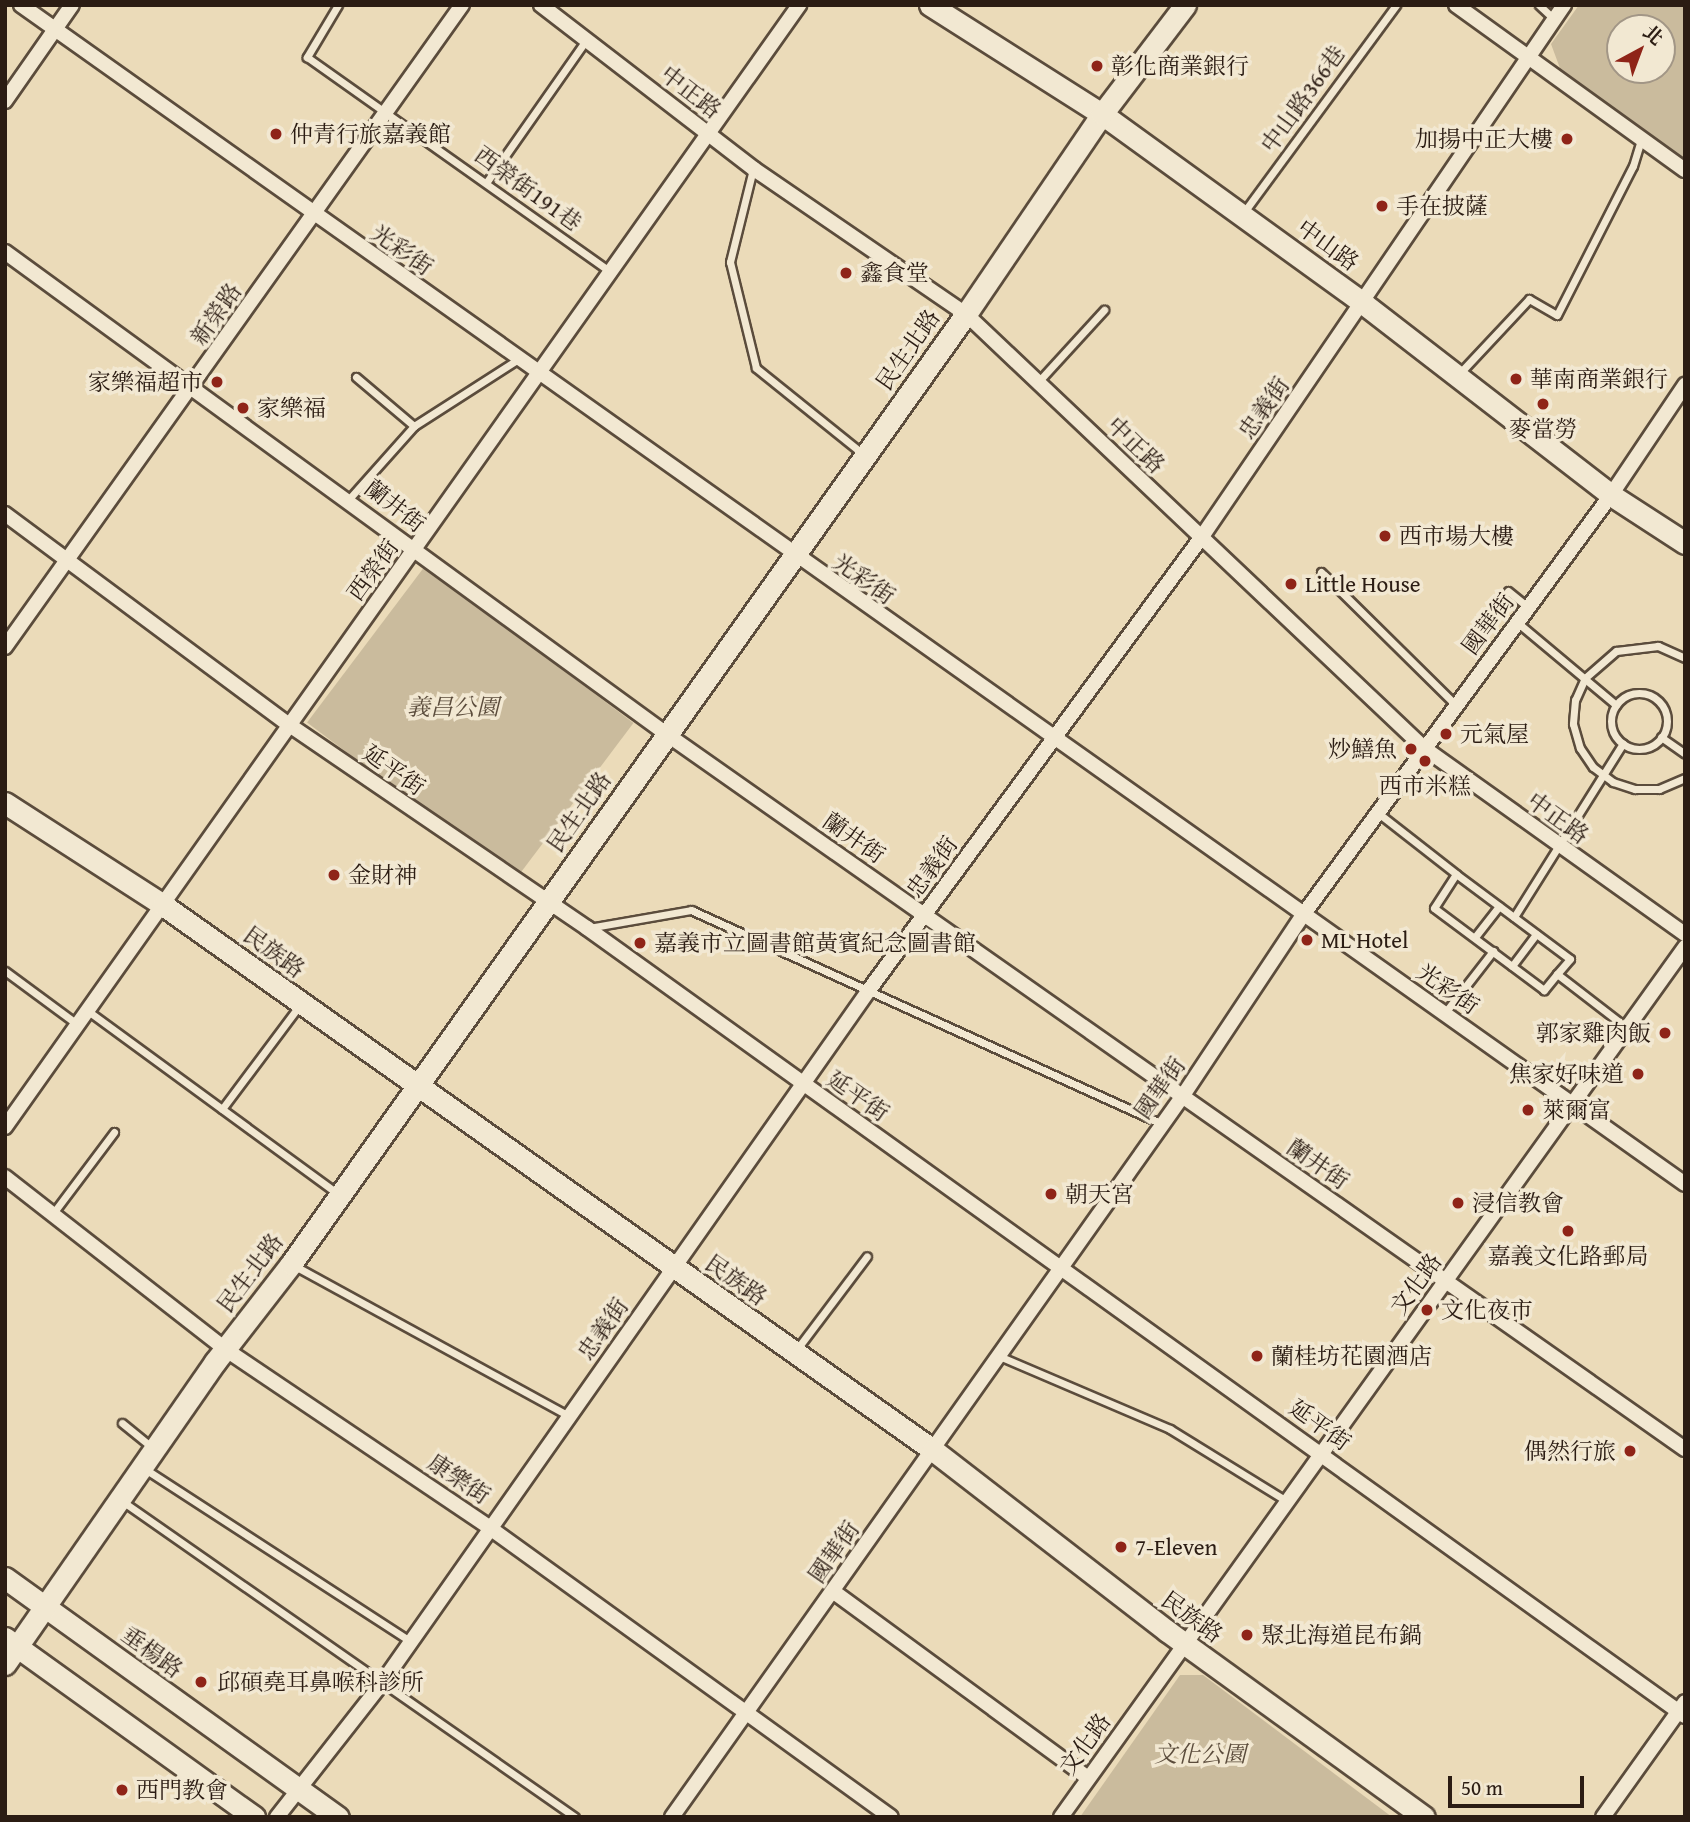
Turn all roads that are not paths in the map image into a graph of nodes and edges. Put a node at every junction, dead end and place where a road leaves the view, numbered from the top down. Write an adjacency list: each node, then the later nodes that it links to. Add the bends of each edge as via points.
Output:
1 (20, 5): 14 (street, 光彩街)
2 (72, 5): 14 (street)
3 (338, 5): 18 (lane, 西榮街191巷, via 307,57)
4 (462, 5): 18 (street, 新榮路)
5 (541, 5): 15 (street, 中正路)
6 (799, 5): 20 (street, 西榮街)
7 (930, 5): 19 (main road, 中山路)
8 (1396, 5): 26 (lane, 中山路366巷)
9 (1456, 5): 16 (street)
10 (1539, 5): 13 (lane)
11 (1564, 5): 13 (street, 忠義街)
12 (1180, 7): 19 (main road, 民生北路)
13 (1554, 20): 16 (street, 忠義街)
14 (55, 30): 17 (street); 25 (street, 光彩街)
15 (587, 39): 20 (street, 中正路); 24 (lane)
16 (1527, 55): 21 (street); 29 (street, 忠義街)
17 (6, 100)
18 (387, 112): 24 (lane, 西榮街191巷); 25 (street, 新榮路)
19 (1102, 114): 26 (main road, 中山路); 31 (main road, 民生北路)
20 (708, 135): 22 (street, 中正路); 28 (street, 西榮街)
21 (1642, 135): 23 (street); 33 (lane, via 1633,166 1557,315 1529,299)
22 (754, 169): 31 (street, 中正路); 40 (lane, via 730,262 756,368)
23 (1685, 170)
24 (486, 183): 28 (lane, 西榮街191巷)
25 (313, 214): 32 (street, 光彩街); 38 (street, 新榮路)
26 (1241, 216): 29 (main road, 中山路)
27 (5, 252): 38 (street, 蘭井街)
28 (612, 273): 34 (street, 西榮街)
29 (1364, 303): 33 (main road, 中山路); 44 (street, 忠義街)
30 (1104, 310): 36 (lane)
31 (966, 314): 36 (street, 中正路); 40 (main road, 民生北路)
32 (517, 360): 34 (street, 光彩街); 39 (lane)
33 (1457, 375): 41 (main road, 中山路)
34 (540, 376): 46 (street, 西榮街); 47 (street, 光彩街)
35 (356, 377): 39 (lane)
36 (1038, 382): 44 (street, 中正路)
37 (1685, 385): 41 (street, 國華街)
38 (191, 389): 42 (street, 蘭井街); 48 (street, 新榮路)
39 (414, 426): 42 (lane)
40 (865, 456): 47 (main road, 民生北路)
41 (1611, 495): 45 (main road, 中山路); 51 (street, 國華街)
42 (349, 499): 46 (street, 蘭井街)
43 (5, 514): 48 (street, 延平街)
44 (1200, 538): 61 (street, 忠義街); 63 (street, 中正路)
45 (1685, 543)
46 (415, 550): 58 (street, 西榮街); 59 (street, 蘭井街)
47 (793, 556): 59 (main road, 民生北路); 61 (street, 光彩街)
48 (67, 558): 53 (street, 新榮路); 58 (street, 延平街)
49 (1321, 572): 56 (lane)
50 (1508, 591): 51 (lane)
51 (1529, 608): 52 (street, 國華街)
52 (1518, 623): 55 (lane); 56 (street, 國華街)
53 (5, 648)
54 (1685, 658): 55 (lane, via 1658,646 1637,646 1616,651)
55 (1584, 678): 57 (lane); 65 (lane, via 1575,700 1573,724 1580,748)
56 (1456, 705): 63 (street, 國華街)
57 (1616, 705): 60 (lane, via 1629,694 1655,698 1665,712); 62 (lane, via 1613,730)
58 (288, 724): 71 (street, 西榮街); 72 (street, 延平街)
59 (665, 733): 72 (main road, 民生北路); 74 (street, 蘭井街)
60 (1661, 737): 62 (lane, via 1648,747); 64 (lane)
61 (1053, 741): 74 (street, 忠義街); 75 (street, 光彩街)
62 (1623, 743): 65 (lane)
63 (1424, 748): 68 (street, 國華街); 69 (street, 中正路)
64 (1685, 754)
65 (1604, 775): 66 (lane, via 1636,789 1659,789); 69 (lane)
66 (1685, 778)
67 (5, 803): 71 (main road, 民族路)
68 (1377, 813): 70 (lane); 75 (street, 國華街)
69 (1560, 848): 76 (lane); 79 (street, 中正路)
70 (1456, 874): 73 (lane); 80 (lane, via 1434,908)
71 (163, 905): 87 (main road, 民族路); 88 (street, 西榮街)
72 (547, 905): 77 (street, 延平街); 93 (main road, 民生北路)
73 (1499, 906): 76 (lane); 80 (lane)
74 (924, 915): 86 (street, 忠義街); 94 (street, 蘭井街)
75 (1303, 915): 89 (street, 光彩街); 94 (street, 國華街)
76 (1514, 917): 78 (lane)
77 (587, 928): 86 (lane, via 691,910); 92 (street, 延平街)
78 (1536, 934): 83 (lane); 85 (lane, via 1570,959)
79 (1685, 934)
80 (1475, 937): 82 (lane)
81 (1685, 947): 91 (street, 文化路)
82 (1493, 951): 83 (lane); 89 (lane)
83 (1512, 966): 85 (lane, via 1544,990)
84 (5, 971): 90 (lane)
85 (1557, 975): 91 (lane)
86 (869, 990): 92 (street, 忠義街); 97 (lane)
87 (301, 1004): 93 (main road, 民族路); 96 (lane)
88 (88, 1010): 90 (street, 西榮街); 96 (lane)
89 (1444, 1014): 95 (street, 光彩街)
90 (78, 1025): 98 (street, 西榮街)
91 (1626, 1028): 95 (street, 文化路)
92 (803, 1086): 106 (street, 延平街); 107 (street, 忠義街)
93 (417, 1087): 102 (main road, 民生北路); 107 (main road, 民族路)
94 (1182, 1097): 97 (street, 國華街); 108 (street, 蘭井街)
95 (1572, 1105): 101 (street, 光彩街); 108 (street, 文化路)
96 (222, 1109): 102 (lane)
97 (1162, 1124): 106 (street, 國華街)
98 (5, 1127)
99 (114, 1132): 103 (lane)
100 (5, 1177): 103 (street, 康樂街)
101 (1685, 1184)
102 (340, 1196): 105 (main road, 民生北路)
103 (54, 1212): 109 (street, 康樂街)
104 (867, 1256): 110 (lane)
105 (291, 1264): 109 (main road, 民生北路); 112 (lane)
106 (1060, 1267): 111 (street, 國華街); 117 (street, 延平街)
107 (674, 1268): 110 (main road, 民族路); 112 (street, 忠義街)
108 (1445, 1282): 115 (street, 蘭井街); 117 (street, 文化路)
109 (225, 1349): 116 (main road, 民生北路); 121 (street, 康樂街)
110 (794, 1353): 114 (main road, 民族路)
111 (999, 1356): 114 (street, 國華街); 120 (lane, via 1170,1429)
112 (569, 1416): 121 (street, 忠義街)
113 (122, 1423): 116 (lane)
114 (933, 1450): 123 (street, 國華街); 126 (main road, 民族路)
115 (1685, 1450)
116 (157, 1451): 118 (main road, 民生北路)
117 (1322, 1454): 120 (street, 文化路); 129 (street, 延平街)
118 (145, 1469): 119 (main road, 民生北路); 125 (lane)
119 (122, 1501): 124 (main road, 民生北路); 128 (lane)
120 (1288, 1502): 126 (street, 文化路)
121 (490, 1528): 125 (street, 忠義街); 130 (street, 康樂街)
122 (5, 1578): 124 (main road, 垂楊路)
123 (834, 1592): 130 (street, 國華街); 131 (street)
124 (45, 1608): 127 (main road, 民生北路); 132 (main road, 垂楊路)
125 (411, 1642): 128 (street, 忠義街)
126 (1187, 1645): 131 (street, 文化路); 140 (main road, 民族路)
127 (9, 1650): 133 (main road)
128 (382, 1683): 132 (street, 忠義街); 136 (lane)
129 (1683, 1710): 141 (street)
130 (747, 1713): 137 (street, 國華街); 138 (street, 康樂街)
131 (1088, 1778): 139 (street, 文化路)
132 (299, 1789): 134 (street, 忠義街); 135 (main road, 垂楊路)
133 (254, 1817)
134 (277, 1817)
135 (338, 1817)
136 (575, 1817)
137 (672, 1817)
138 (891, 1817)
139 (1061, 1817)
140 (1424, 1817)
141 (1603, 1817)

